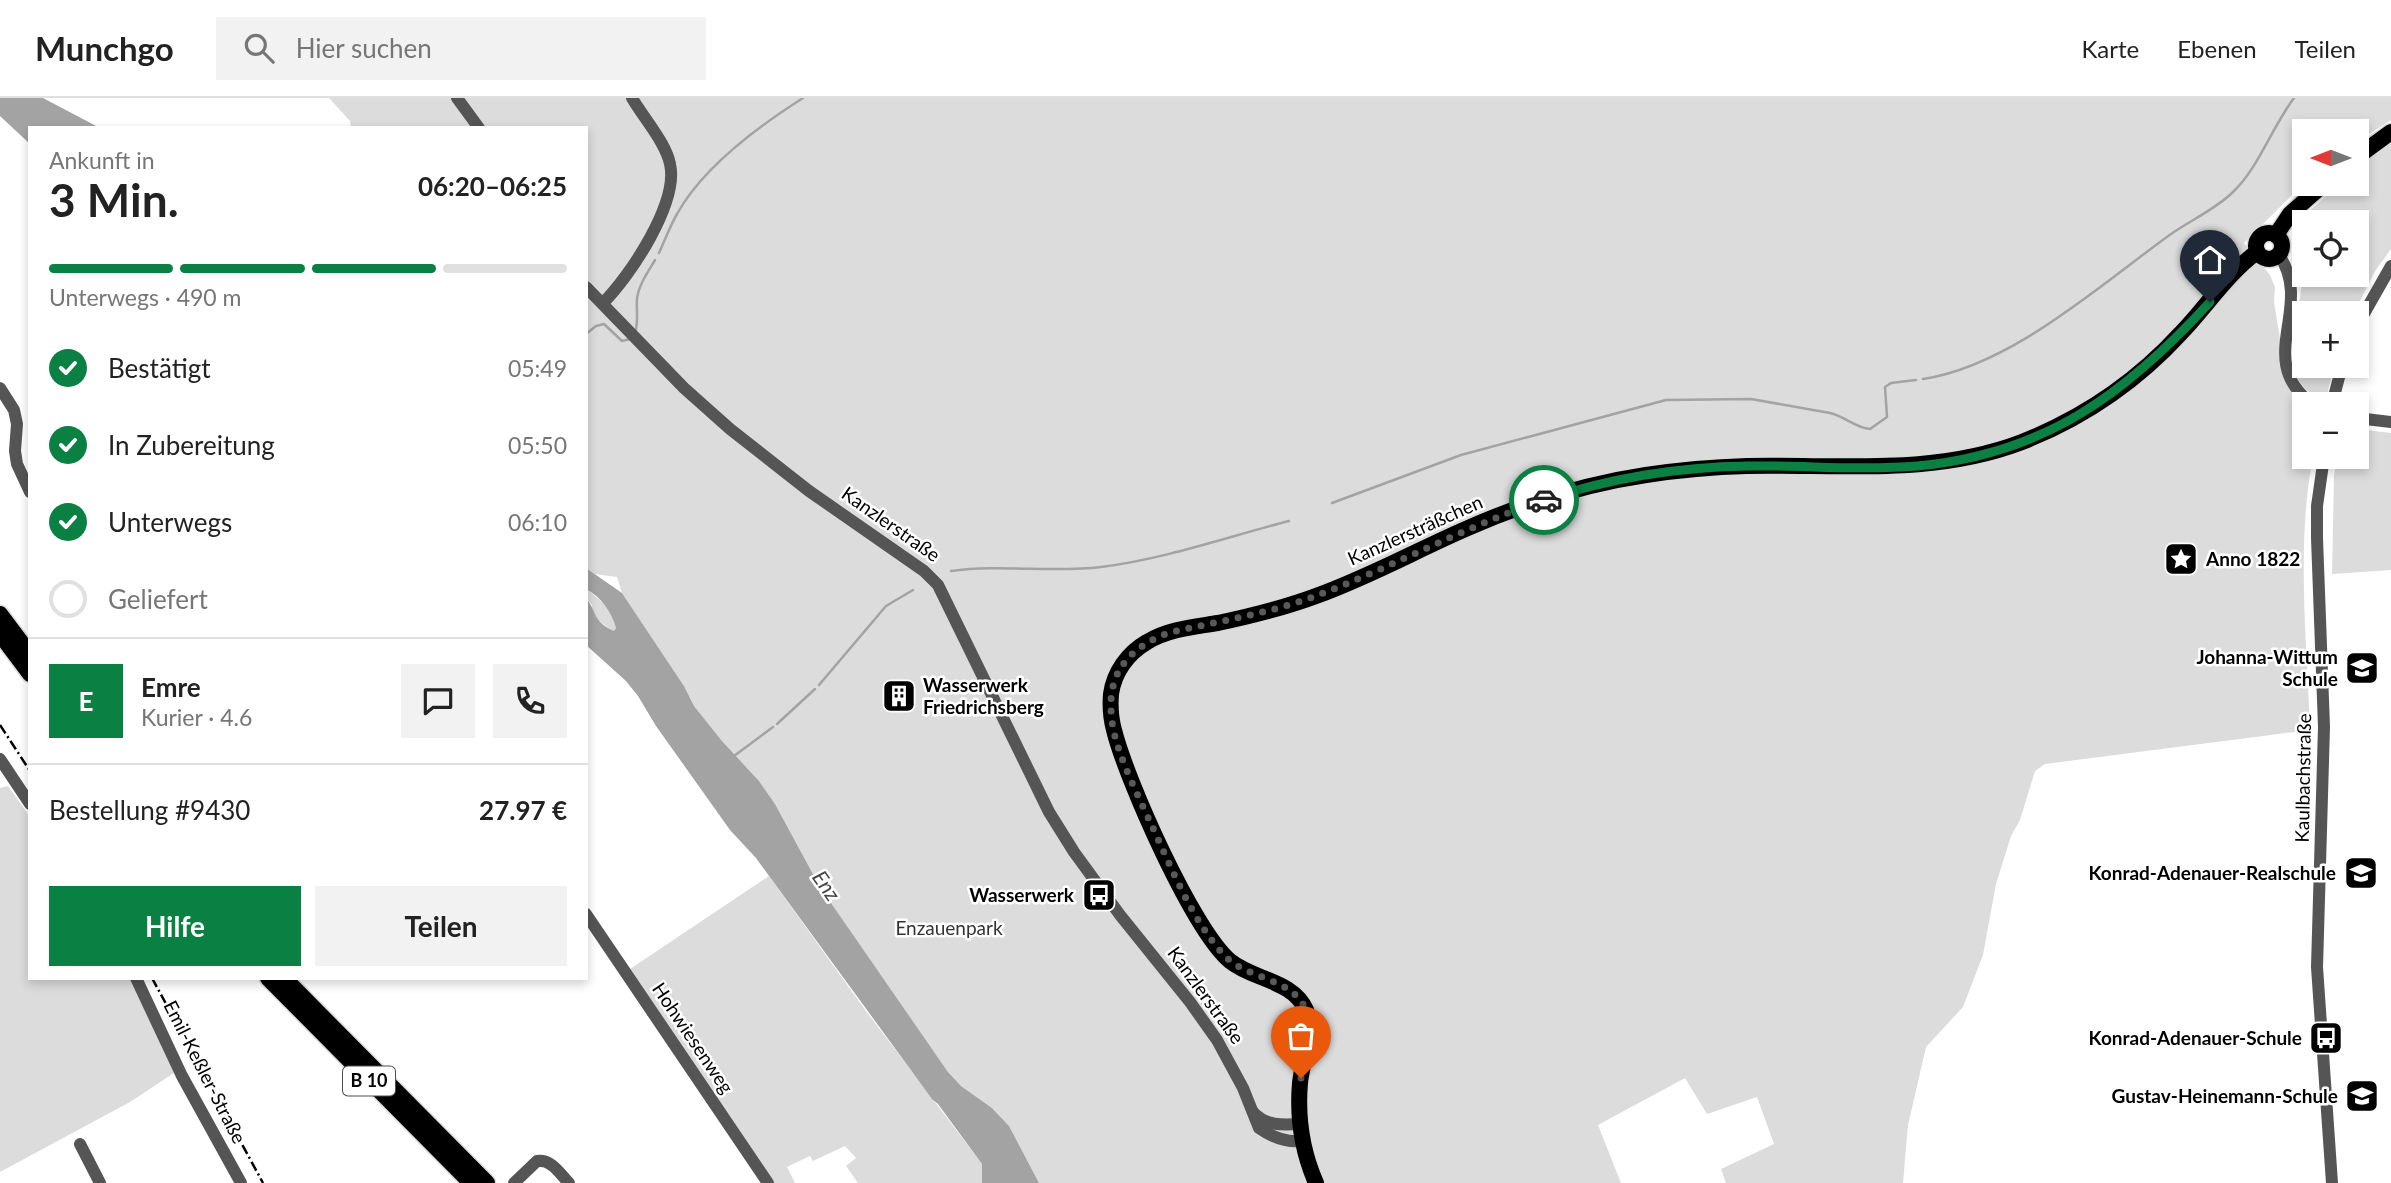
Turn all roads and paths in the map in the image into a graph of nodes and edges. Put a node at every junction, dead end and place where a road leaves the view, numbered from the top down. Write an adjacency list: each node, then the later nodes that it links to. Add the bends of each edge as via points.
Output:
1 (457, 98): 3 (street)
2 (632, 98): 12 (street, via 666,152 672,184 645,247 621,285)
3 (477, 126)
4 (2391, 132): 5 (main road)
5 (2370, 147)
6 (2310, 196): 7 (main road)
7 (2276, 235): 8 (main road, via 2260,236); 9 (main road, via 2282,242)
8 (2257, 252): 9 (main road, via 2267,259); 30 (main road, Kanzlersträßchen, via 2161,354 2116,392 2068,421 2016,444 1916,466 1711,468 1596,485 1518,508 1316,596 1168,633 1129,655 1112,689 1113,729 1169,862 1210,938 1226,958 1288,989 1306,1010)
9 (2279, 255): 15 (street, via 2291,281 2285,370)
10 (2391, 266): 13 (street)
11 (588, 289): 12 (street, Kanzlerstraße)
12 (603, 303): 30 (street, Kanzlerstraße, via 730,429 938,585 1049,812 1074,852 1217,1040 1255,1114)
13 (2369, 305)
14 (0, 388): 19 (street, via 15,410 17,464)
15 (2298, 392)
16 (2369, 419): 17 (street)
17 (2391, 422)
18 (2323, 469): 40 (street, Kaulbachstraße, via 2317,538 2325,727 2317,967)
19 (28, 488)
20 (0, 614): 22 (main road)
21 (0, 634): 23 (main road)
22 (28, 651)
23 (28, 671)
24 (0, 759): 25 (street)
25 (28, 801)
26 (588, 917): 38 (street, Hohwiesenweg)
27 (137, 980): 33 (street, Emil-Keßler-Straße, via 182,1076)
28 (270, 980): 34 (main road, B 10)
29 (286, 980): 35 (main road, B 10)
30 (1301, 1132): 39 (main road)
31 (80, 1144): 32 (street)
32 (100, 1183)
33 (242, 1183)
34 (471, 1183)
35 (487, 1183)
36 (514, 1183): 37 (street, via 542,1160)
37 (569, 1183)
38 (768, 1183)
39 (1315, 1183)
40 (2332, 1183)

